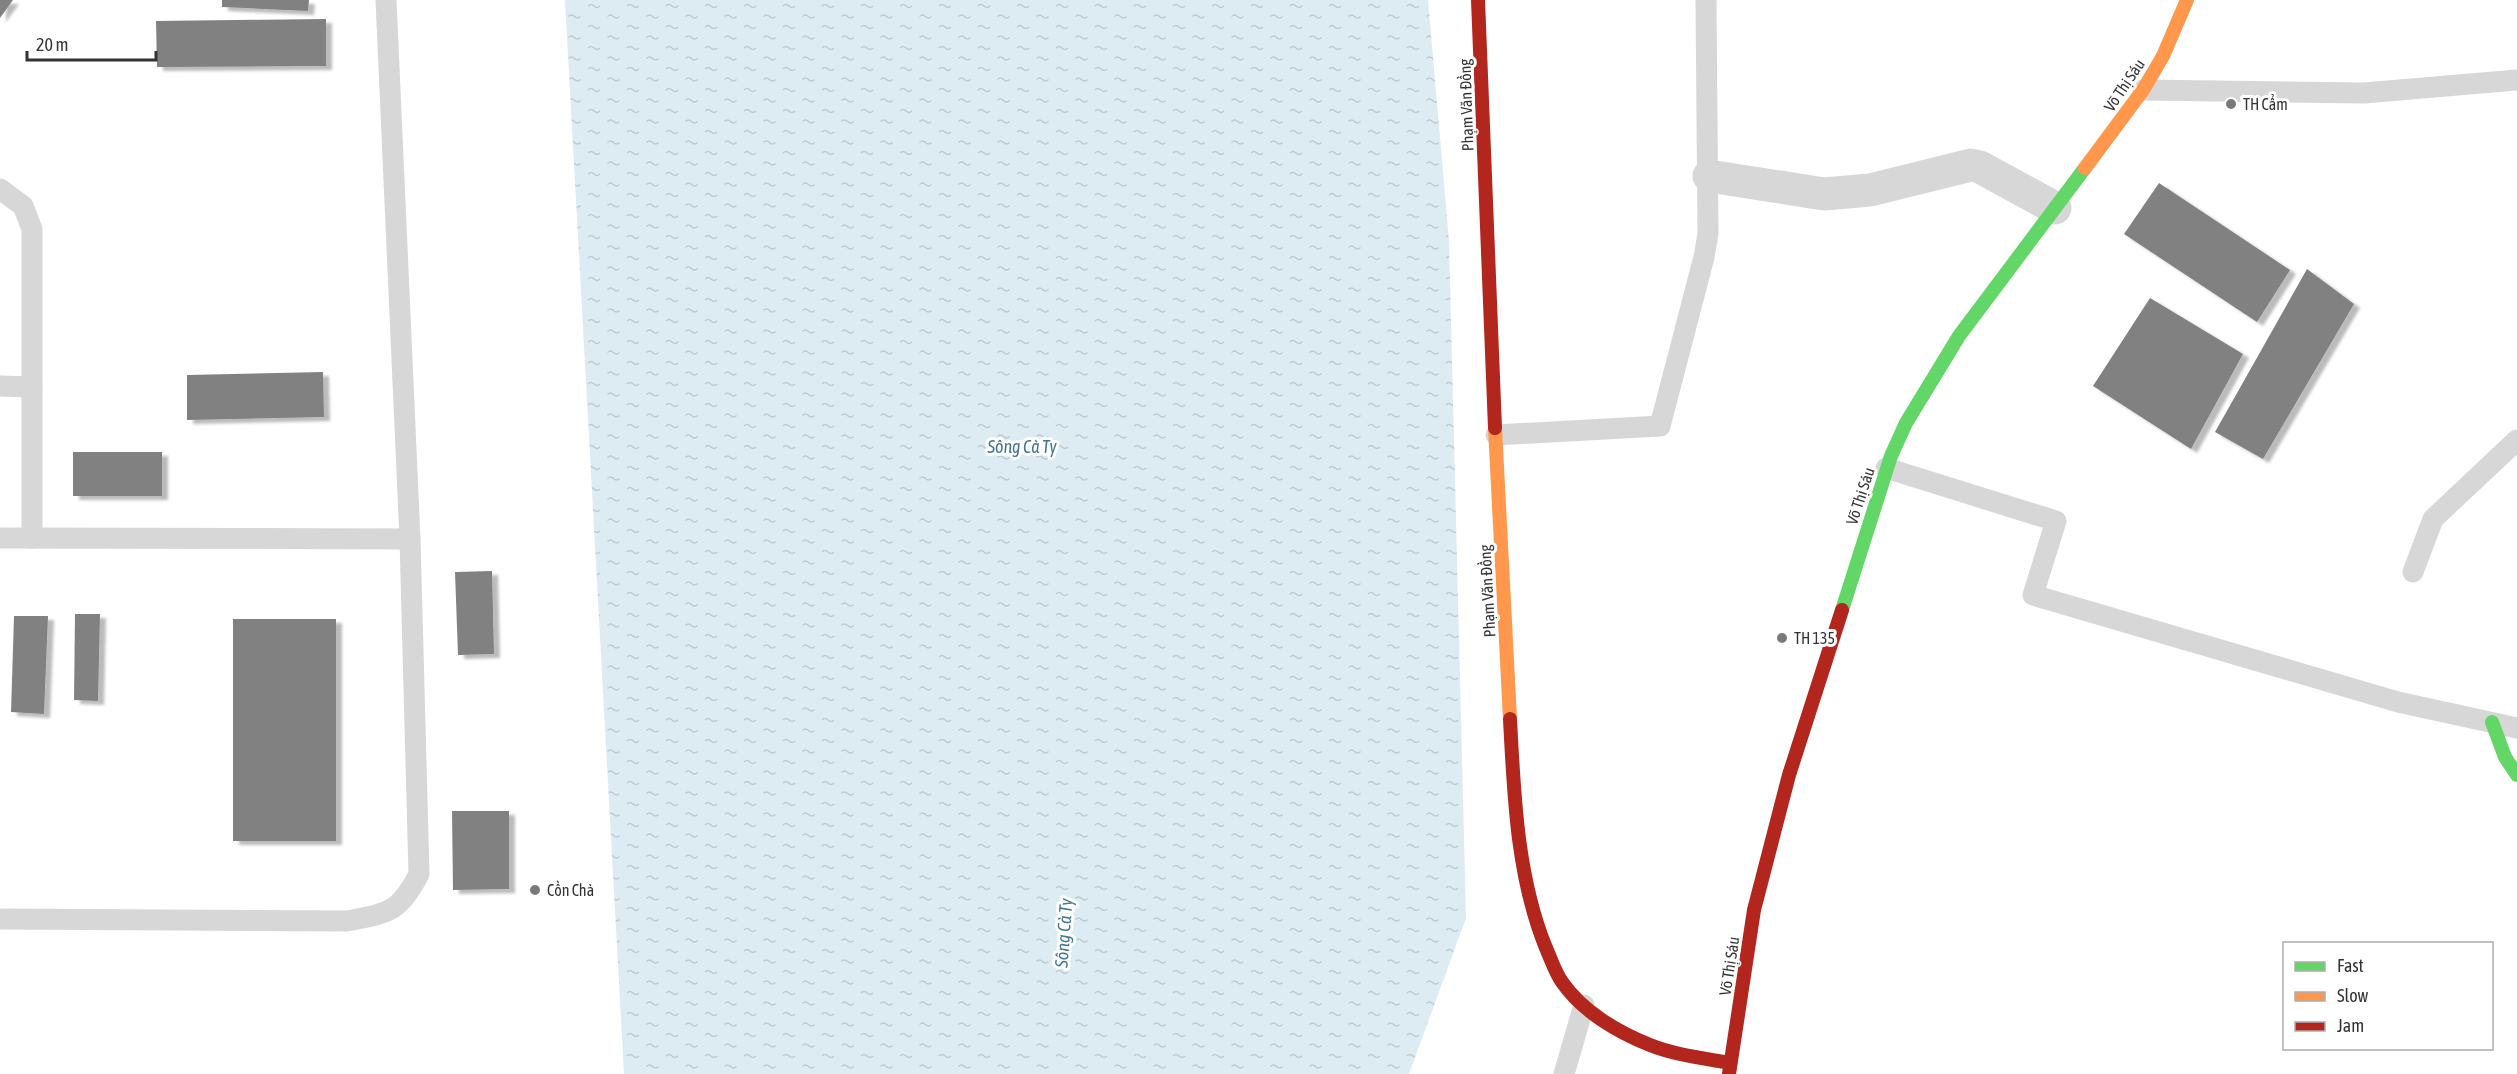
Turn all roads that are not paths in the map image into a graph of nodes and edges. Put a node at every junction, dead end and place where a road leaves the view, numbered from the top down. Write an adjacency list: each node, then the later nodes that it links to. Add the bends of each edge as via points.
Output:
1 (386, 0): 17 (lane)
2 (1478, 0): 12 (street, Phạm Văn Đồng)
3 (1706, 0): 7 (lane)
4 (2187, 0): 6 (street, Võ Thị Sáu)
5 (2517, 80): 6 (lane, via 2364,93)
6 (2144, 90): 9 (street, Võ Thị Sáu)
7 (1709, 177): 9 (street, via 1824,194 1870,190 1971,165); 12 (lane, via 1704,257 1660,426)
8 (0, 189): 11 (lane, via 23,207 32,229)
9 (2055, 208): 14 (street, Võ Thị Sáu, via 1959,336 1906,423)
10 (0, 386): 11 (lane)
11 (32, 387): 16 (lane)
12 (1496, 435): 23 (street, Phạm Văn Đồng, via 1514,789 1522,855 1544,944 1561,981)
13 (2517, 441): 18 (lane, via 2433,519)
14 (1886, 468): 19 (lane, via 2056,522 2033,595 2398,702); 24 (street, Võ Thị Sáu, via 1769,849 1754,910)
15 (0, 538): 16 (lane)
16 (32, 538): 17 (lane)
17 (410, 539): 22 (lane, via 419,874 407,897 384,914 347,921)
18 (2413, 572)
19 (2492, 722): 20 (lane); 21 (street, via 2505,757)
20 (2517, 728)
21 (2517, 775)
22 (0, 919)
23 (1584, 1005): 24 (street, Phạm Văn Đồng, via 1651,1046); 25 (lane)
24 (1730, 1068)
25 (1563, 1074)

